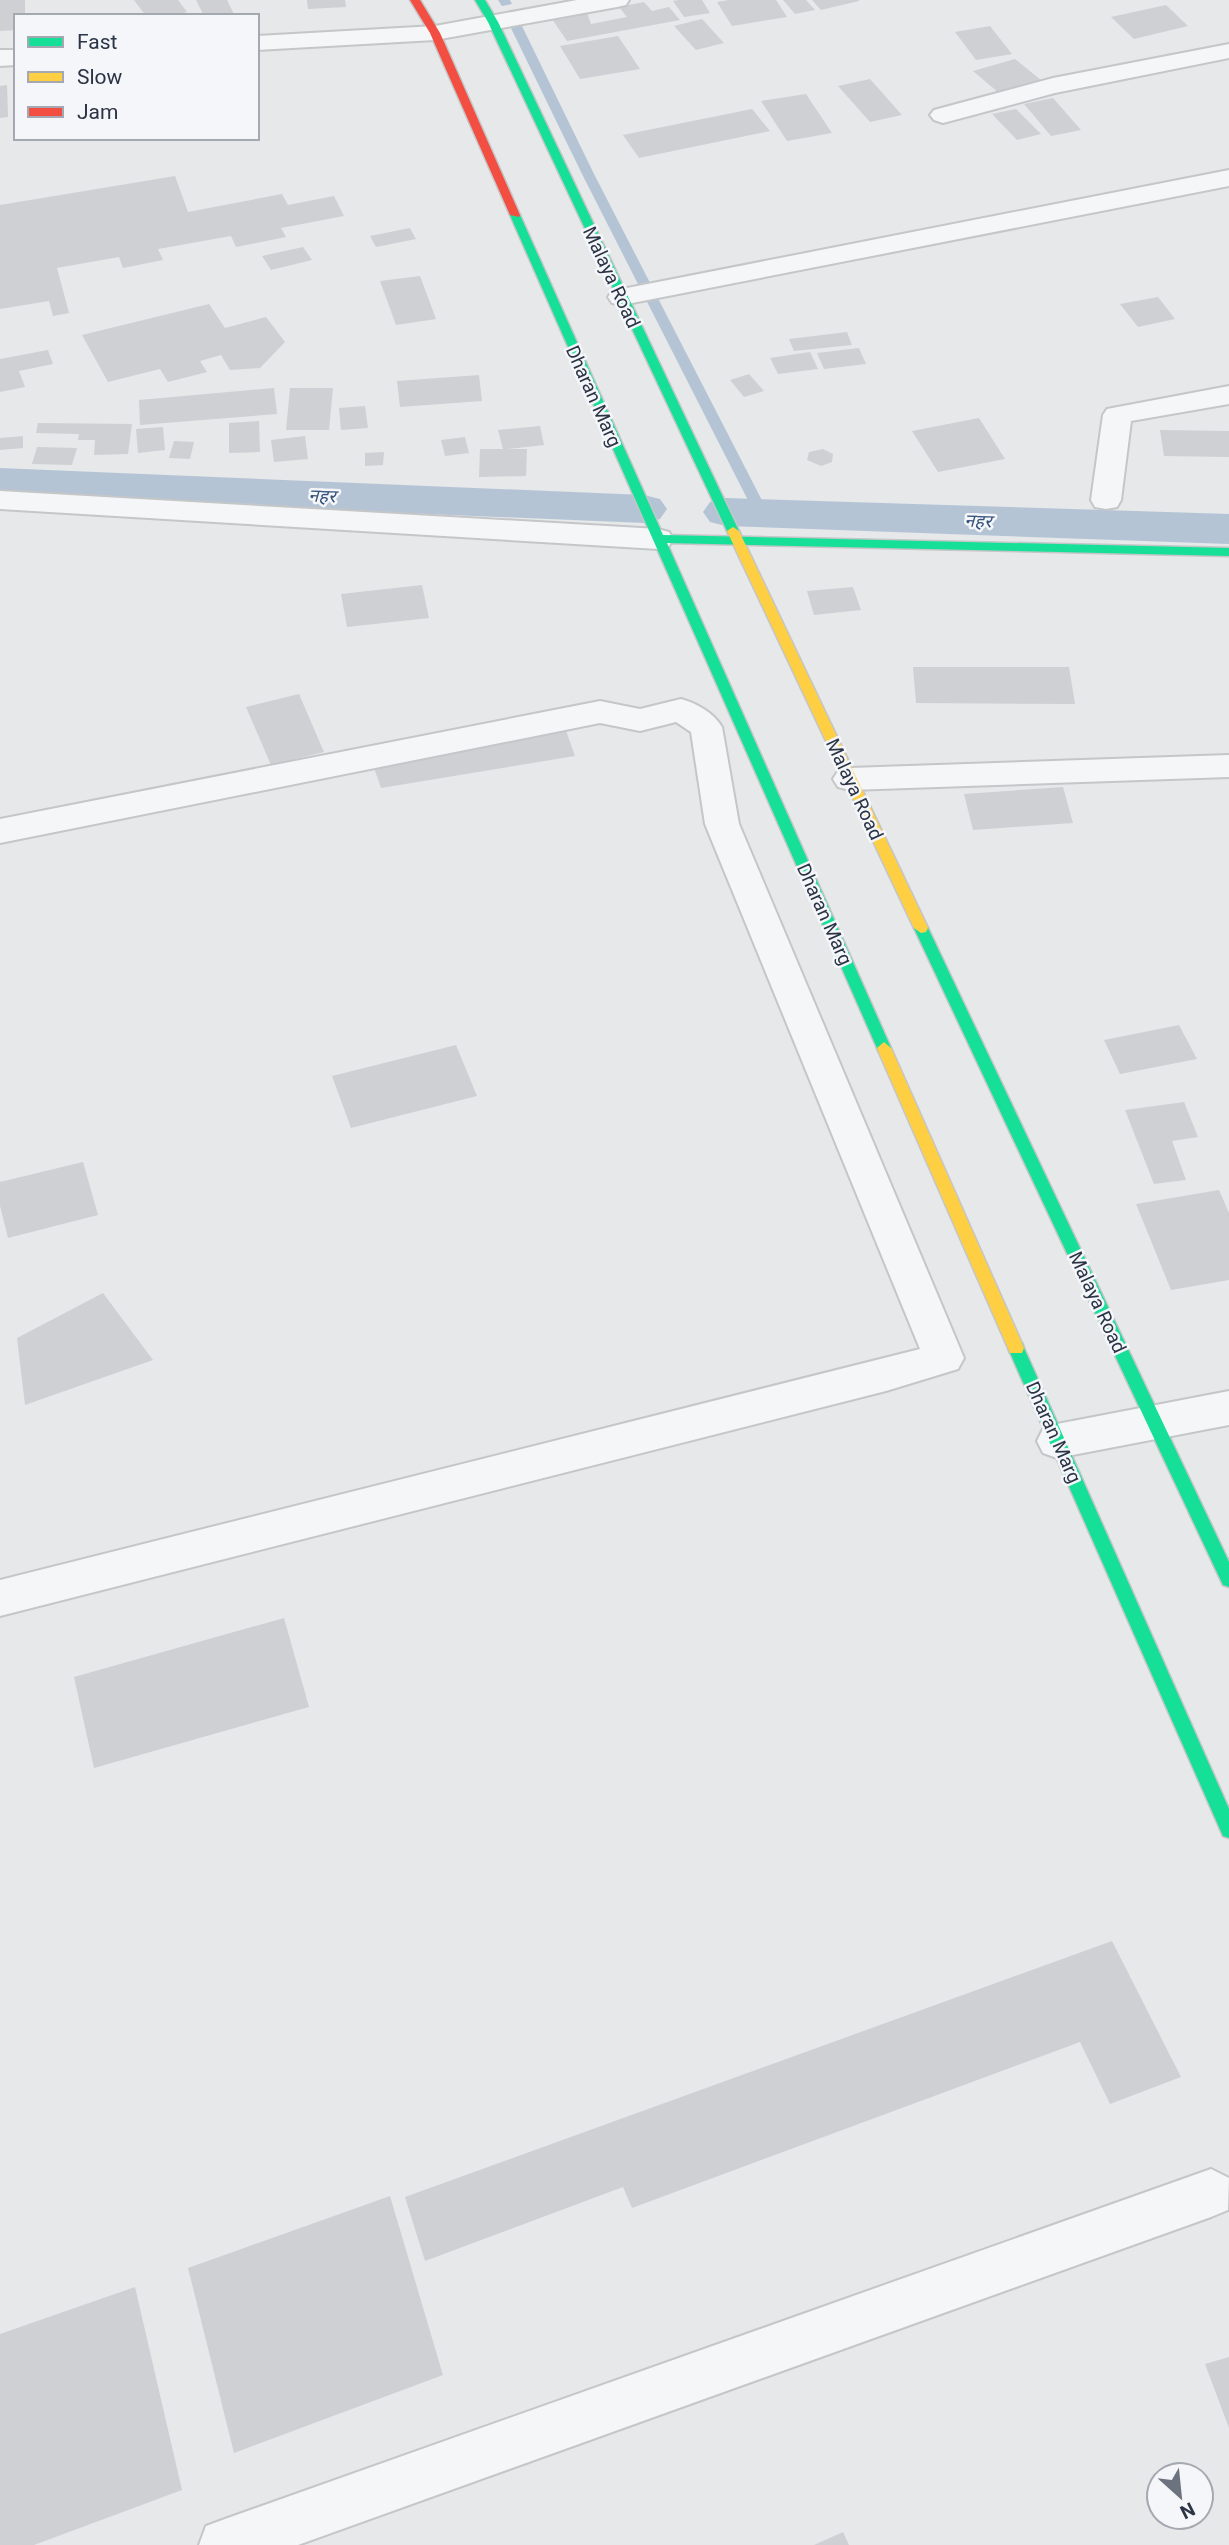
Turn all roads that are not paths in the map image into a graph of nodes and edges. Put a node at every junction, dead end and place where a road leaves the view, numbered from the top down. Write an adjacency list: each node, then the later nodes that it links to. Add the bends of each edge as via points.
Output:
1 (415, 0): 5 (main road, Dharan Marg)
2 (480, 0): 4 (main road, Malaya Road)
3 (617, 0): 4 (street)
4 (493, 22): 5 (street); 10 (main road, Malaya Road)
5 (435, 33): 6 (street); 14 (main road, Dharan Marg)
6 (259, 43)
7 (1229, 51): 8 (street, via 1053,86)
8 (943, 115)
9 (1229, 178): 10 (street)
10 (622, 297): 15 (main road, Malaya Road)
11 (1229, 395): 13 (street, via 1117,415)
12 (0, 500): 14 (street)
13 (1107, 500)
14 (658, 539): 15 (main road); 22 (main road, Dharan Marg)
15 (737, 541): 16 (main road); 18 (main road, Malaya Road)
16 (1229, 552)
17 (1229, 766): 18 (street)
18 (850, 779): 21 (main road, Malaya Road)
19 (0, 831): 24 (street, via 600,712 640,720 681,710 706,727 722,824 944,1357 873,1379)
20 (1229, 1408): 21 (street)
21 (1156, 1422): 22 (street); 23 (main road, Malaya Road)
22 (1058, 1441): 25 (main road, Dharan Marg)
23 (1229, 1580)
24 (0, 1598)
25 (1229, 1830)
26 (1211, 2193): 27 (street)
27 (225, 2545)

